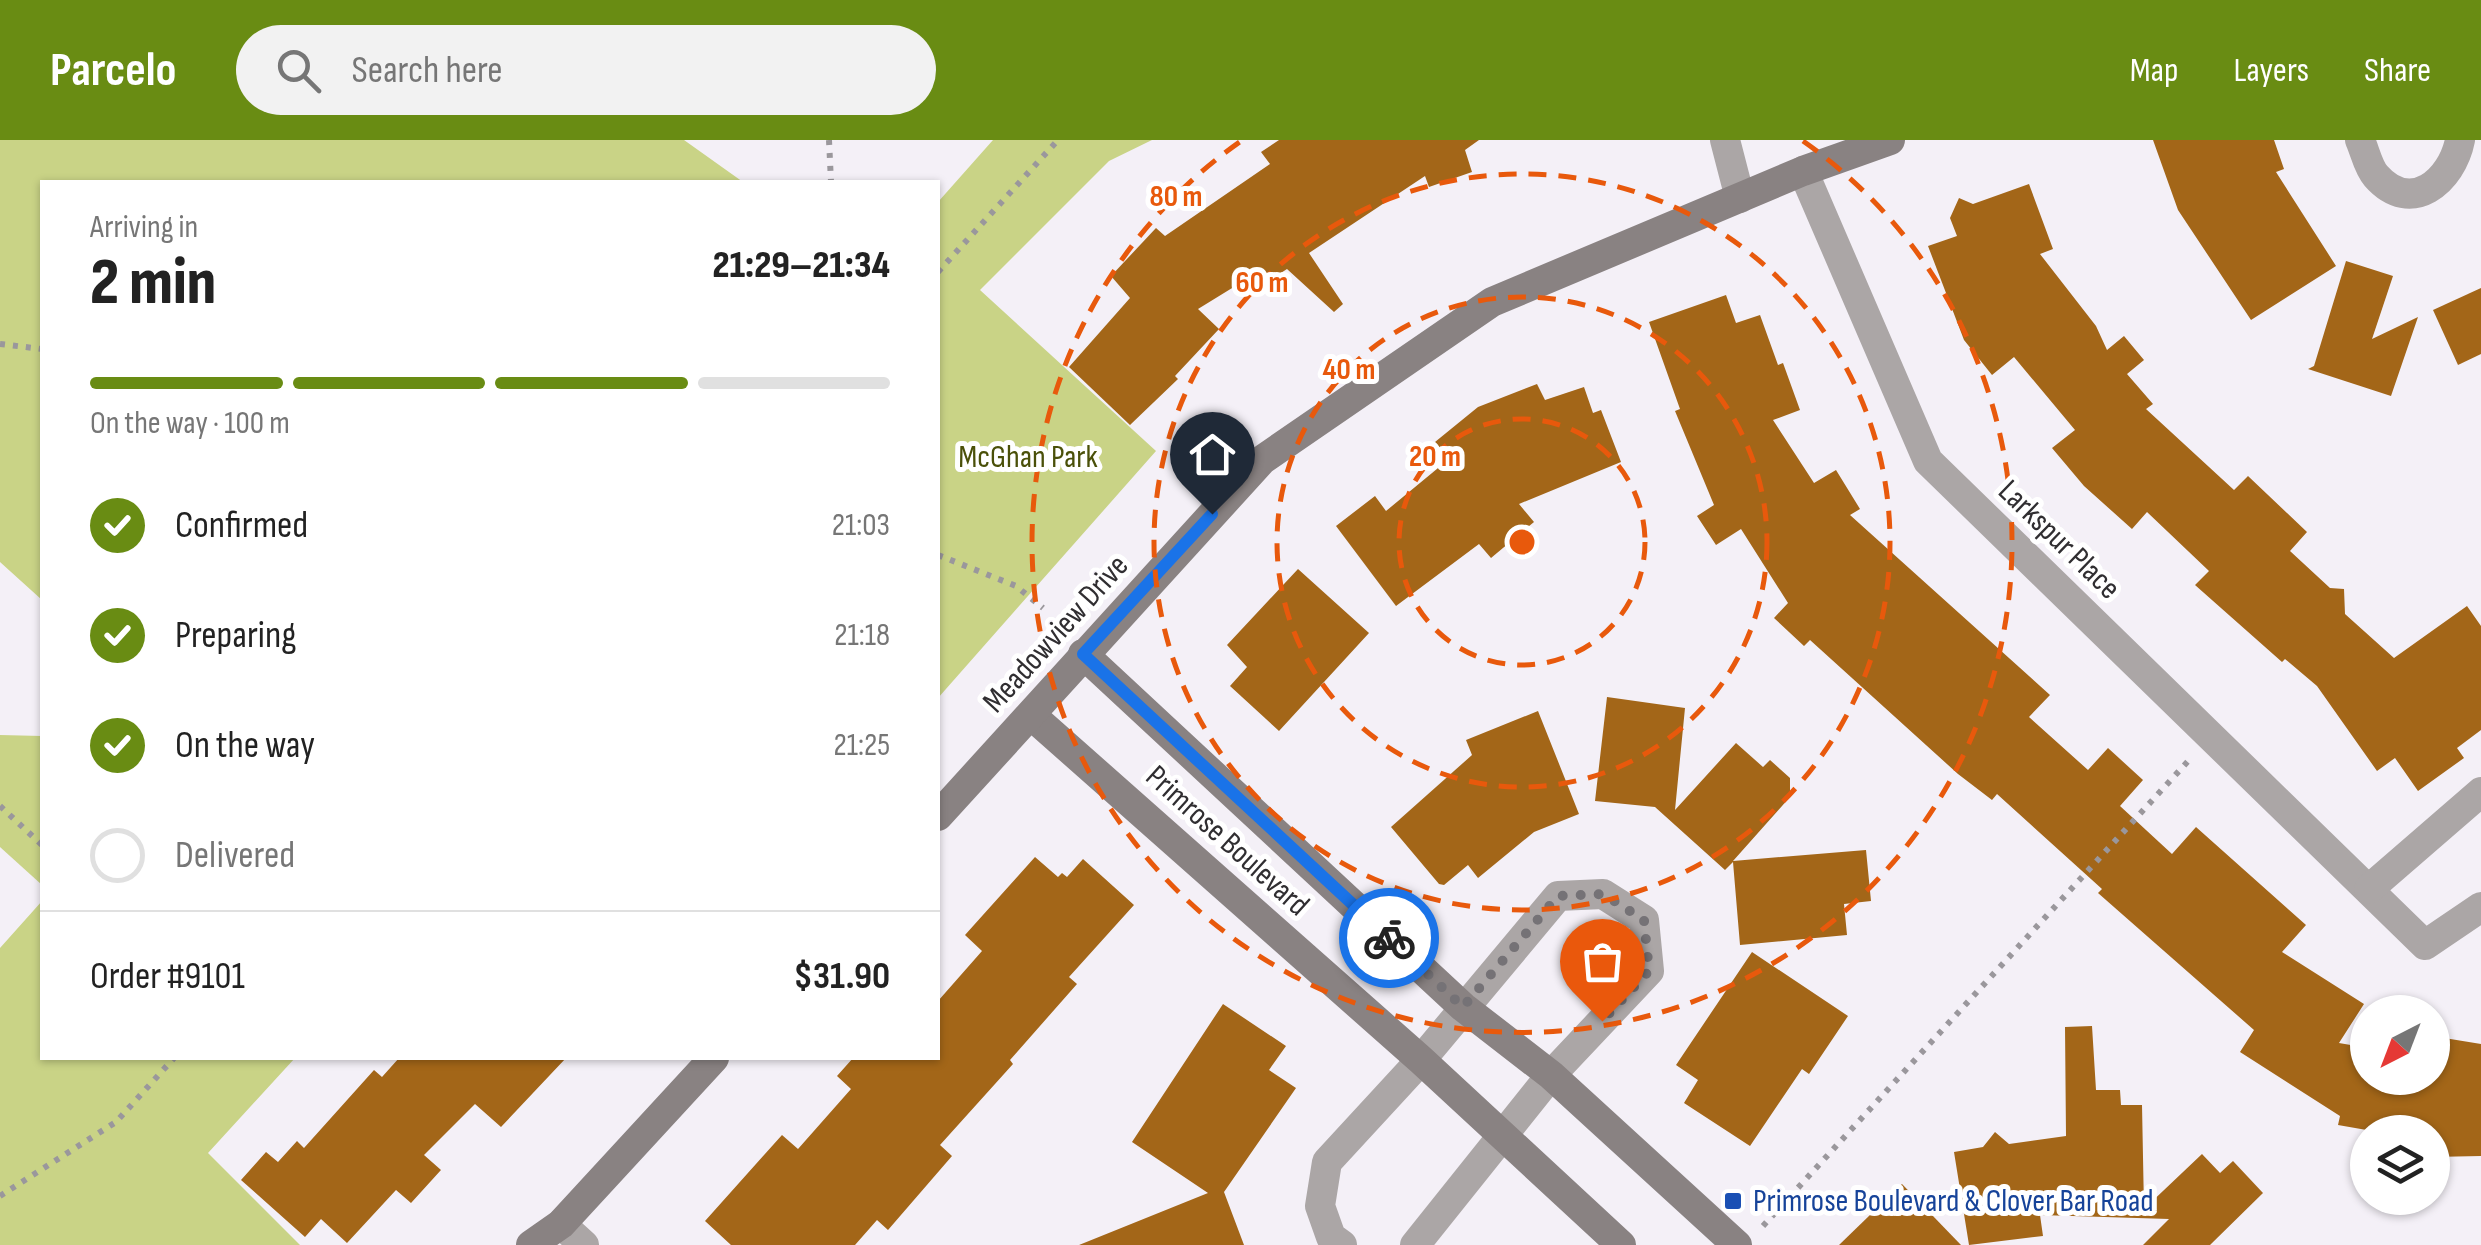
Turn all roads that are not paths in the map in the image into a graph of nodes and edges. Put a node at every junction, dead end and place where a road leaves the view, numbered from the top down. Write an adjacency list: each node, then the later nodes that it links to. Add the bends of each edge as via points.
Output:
1 (1724, 140): 7 (street)
2 (1890, 140): 5 (street, Meadowview Drive)
3 (2360, 140): 4 (street, via 2374,174 2409,194 2449,174)
4 (2460, 140)
5 (1848, 147): 6 (street, Meadowview Drive)
6 (1803, 171): 7 (street, Meadowview Drive); 12 (street, Larkspur Place, via 1928,461)
7 (1740, 198): 8 (street, Meadowview Drive, via 1492,302 1262,460)
8 (1083, 654): 9 (street, Meadowview Drive); 14 (street, Primrose Boulevard)
9 (1032, 715): 11 (street, Meadowview Drive); 16 (street, Primrose Boulevard)
10 (2481, 792): 12 (street)
11 (940, 814)
12 (2368, 889): 13 (street, Larkspur Place, via 2425,945)
13 (2481, 907)
14 (1463, 1007): 16 (street); 17 (street, Primrose Boulevard); 17 (street, via 1558,896 1603,894 1644,920 1649,971)
15 (712, 1060): 19 (street)
16 (1422, 1060): 18 (street, Primrose Boulevard); 23 (street, via 1326,1162 1320,1206 1330,1237)
17 (1551, 1075): 18 (street); 20 (street, Primrose Boulevard)
18 (1502, 1138): 24 (street); 25 (street, Primrose Boulevard)
19 (561, 1224): 21 (street); 22 (street)
20 (1745, 1240)
21 (531, 1245)
22 (584, 1245)
23 (1342, 1245)
24 (1415, 1245)
25 (1621, 1245)

